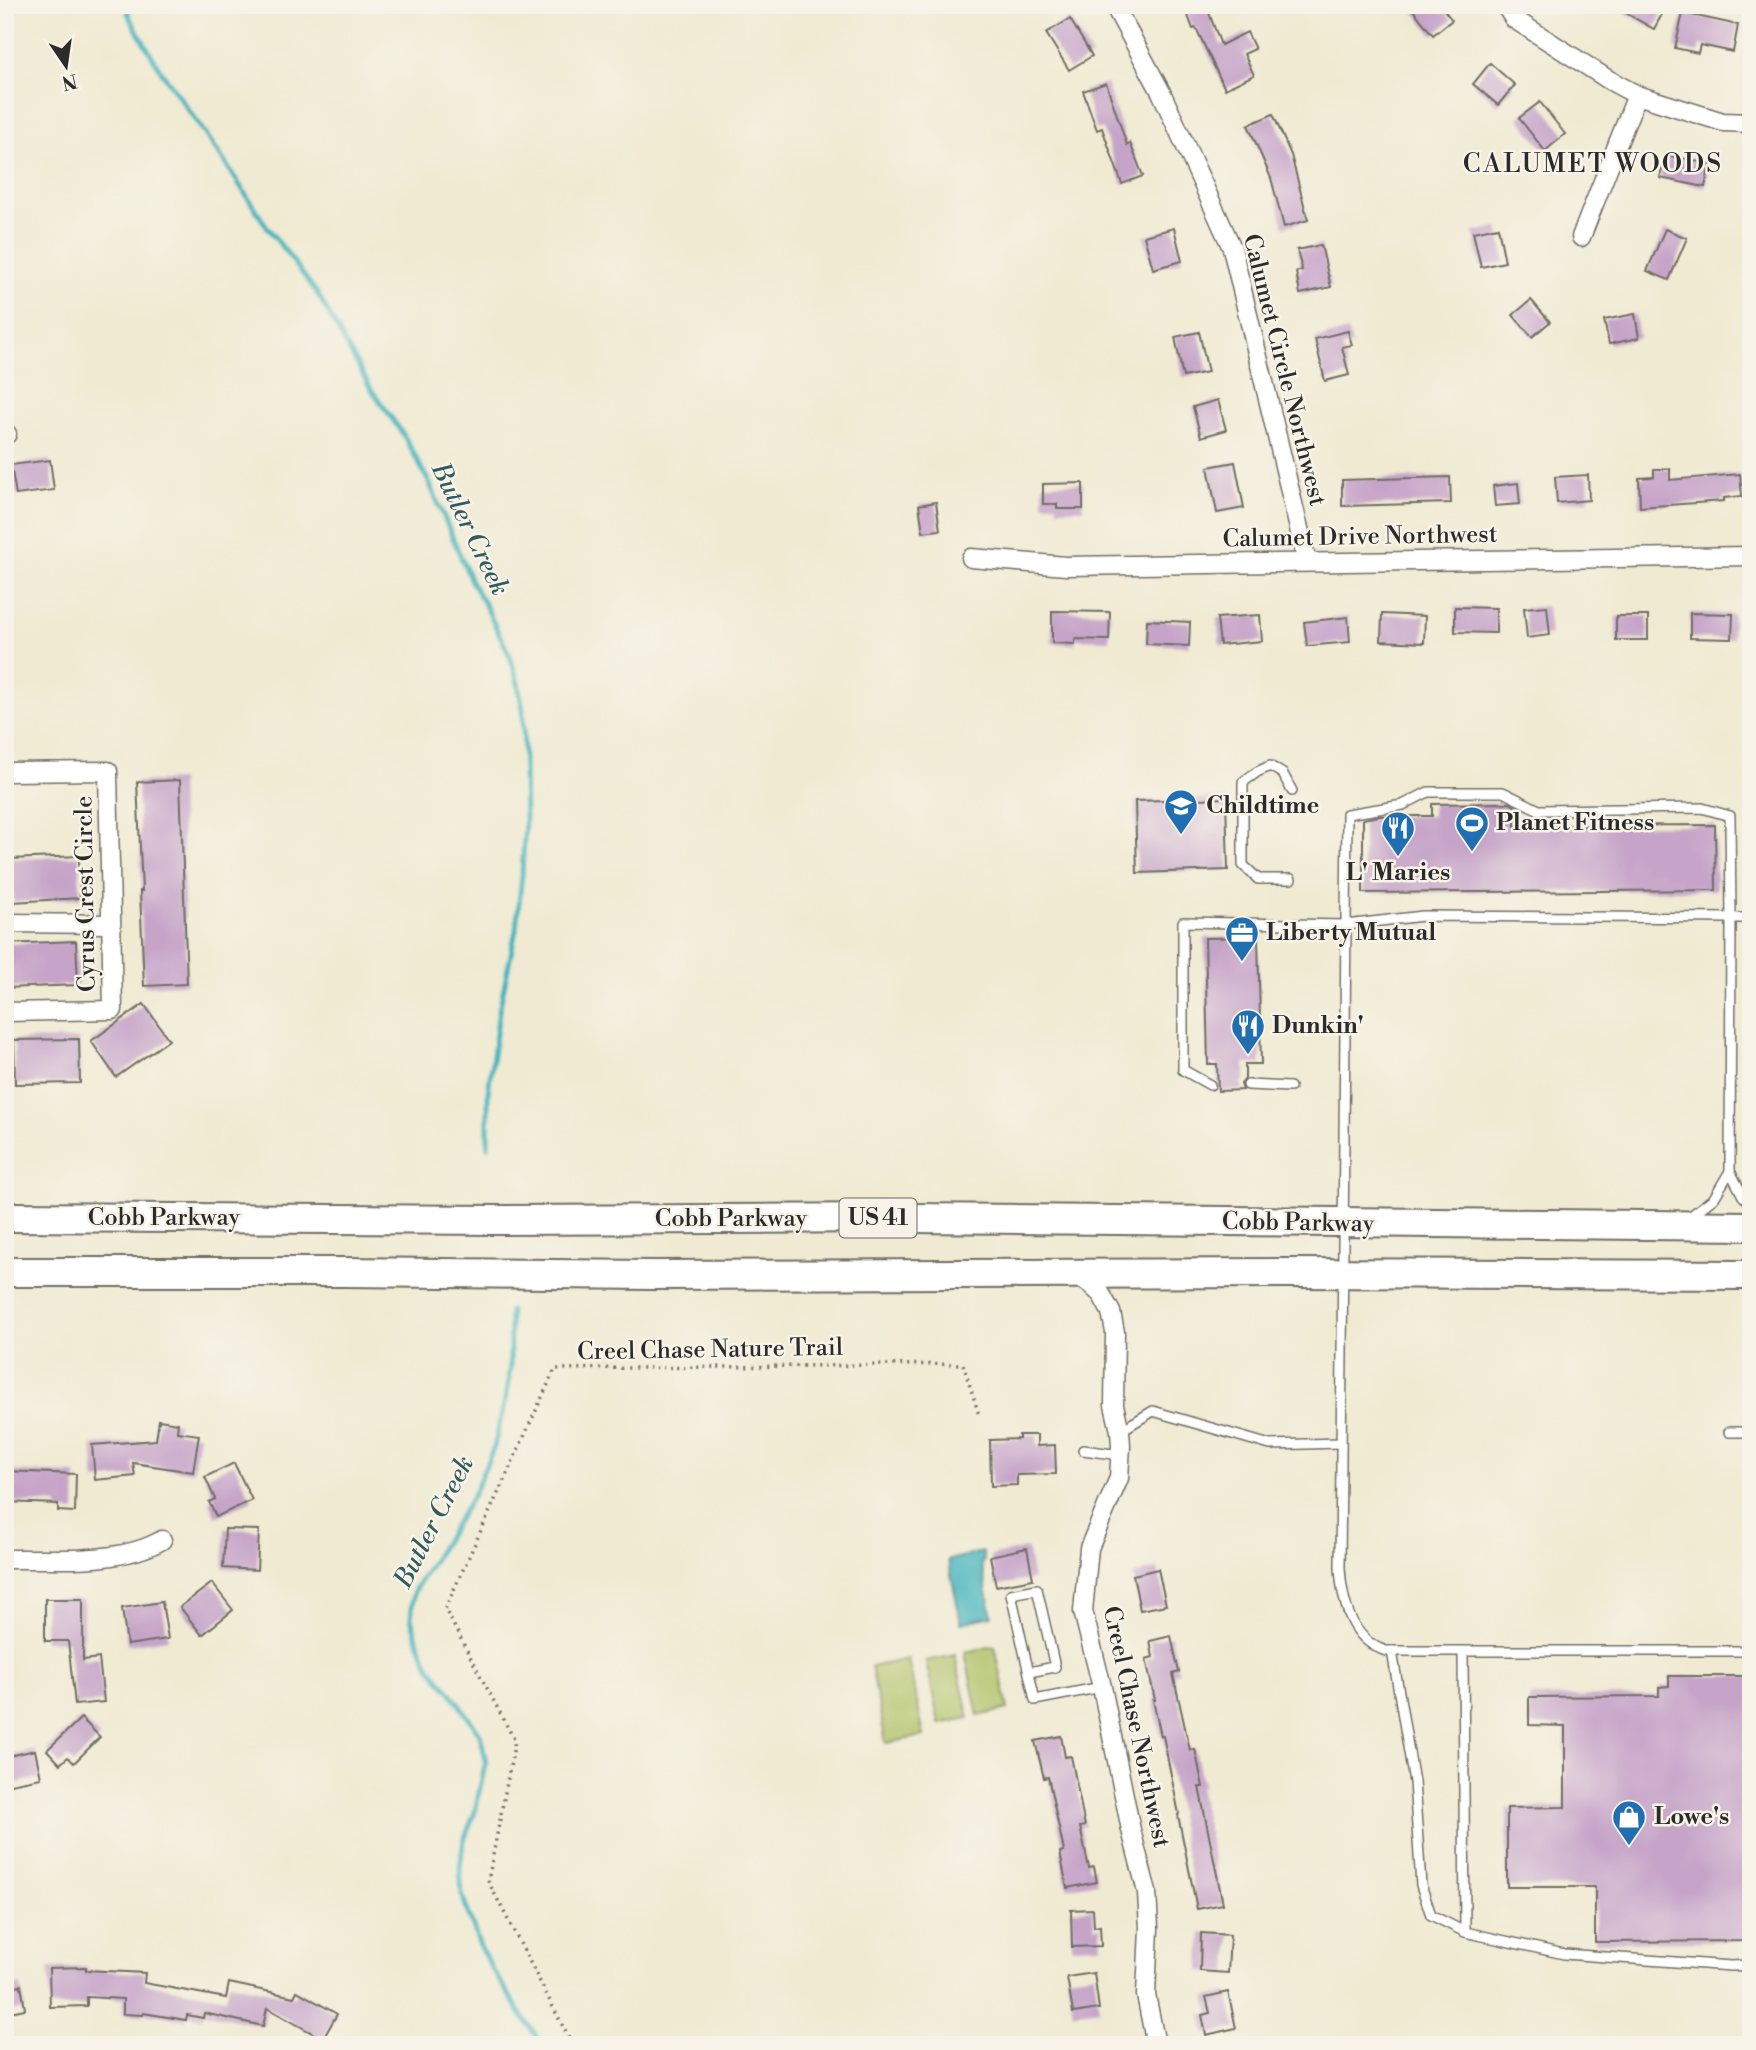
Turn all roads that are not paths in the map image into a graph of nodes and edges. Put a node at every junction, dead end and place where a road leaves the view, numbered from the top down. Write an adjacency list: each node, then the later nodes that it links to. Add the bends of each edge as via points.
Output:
1 (1114, 5): 8 (street, Calumet Circle Northwest, via 1161,92 1232,248)
2 (1505, 5): 3 (street, via 1514,19)
3 (1637, 95): 4 (street, via 1723,122); 5 (street)
4 (1751, 123)
5 (1581, 237)
6 (1751, 556): 8 (street, Calumet Drive Northwest)
7 (971, 558): 8 (street, Calumet Drive Northwest, via 1066,566)
8 (1307, 562)
9 (5, 772): 15 (street, Cyrus Crest Circle, via 108,771)
10 (1292, 791): 11 (lane, via 1283,774 1270,766 1243,782 1243,865 1258,879)
11 (1291, 879)
12 (1731, 918): 13 (lane); 16 (lane, via 1423,916); 16 (lane, via 1730,816 1702,808 1539,810 1503,792 1429,792 1403,805 1347,814); 21 (lane)
13 (1751, 918)
14 (5, 923): 15 (street)
15 (110, 924): 17 (street, Cyrus Crest Circle, via 113,1010)
16 (1346, 925): 18 (lane, via 1183,922 1183,1070); 24 (lane)
17 (5, 1012)
18 (1210, 1084)
19 (1248, 1085): 20 (lane)
20 (1290, 1087)
21 (1730, 1171): 22 (lane); 25 (lane, via 1714,1198)
22 (1751, 1203)
23 (5, 1217): 24 (main road, Cobb Parkway / US 41)
24 (1342, 1223): 25 (main road, Cobb Parkway / US 41); 28 (lane)
25 (1678, 1225): 26 (main road, Cobb Parkway / US 41)
26 (1751, 1226)
27 (5, 1272): 29 (main road, Cobb Parkway / US 41)
28 (1341, 1273): 29 (main road, Cobb Parkway / US 41); 30 (main road, Cobb Parkway / US 41); 34 (lane)
29 (1073, 1275): 31 (street, Creel Chase Northwest, via 1101,1294 1111,1312 1114,1405)
30 (1751, 1275)
31 (1120, 1431): 34 (lane, via 1153,1411 1269,1446); 36 (street, Creel Chase Northwest)
32 (1729, 1432): 33 (lane)
33 (1751, 1432)
34 (1340, 1443): 39 (lane, via 1340,1567 1345,1601 1360,1634 1379,1649)
35 (1083, 1450): 36 (lane)
36 (1121, 1455): 43 (street, Creel Chase Northwest, via 1119,1478 1096,1527 1085,1572 1083,1611)
37 (162, 1540): 38 (street, via 112,1557)
38 (5, 1559)
39 (1392, 1651): 41 (lane); 44 (lane, via 1414,1782 1421,1885 1431,1915)
40 (1751, 1651): 41 (lane)
41 (1463, 1652): 44 (lane)
42 (1029, 1672): 42 (lane, via 1012,1594 1038,1589 1055,1667); 43 (lane, via 1035,1700)
43 (1102, 1687): 46 (street, Creel Chase Northwest, via 1147,1892 1146,1995)
44 (1465, 1932): 45 (lane, via 1564,1954)
45 (1751, 1965)
46 (1156, 2045)

